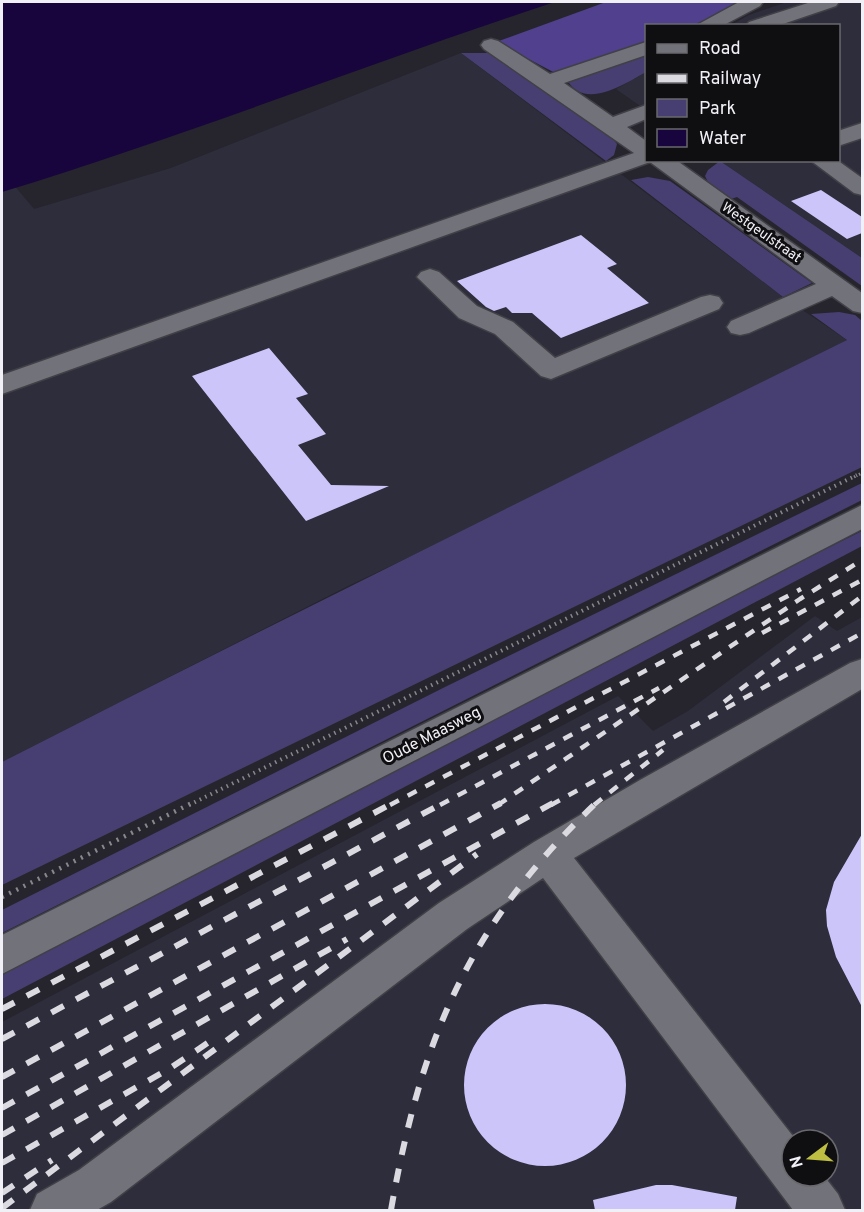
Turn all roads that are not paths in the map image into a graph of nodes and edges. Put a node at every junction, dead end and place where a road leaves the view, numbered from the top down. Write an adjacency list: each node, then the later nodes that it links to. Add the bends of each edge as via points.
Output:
1 (753, 2): 3 (street)
2 (829, 2): 4 (street)
3 (709, 24)
4 (762, 24)
5 (491, 45): 7 (street)
6 (645, 48): 7 (street)
7 (548, 82): 9 (street)
8 (645, 111): 9 (street)
9 (612, 126): 12 (street)
10 (862, 130): 11 (street)
11 (840, 138)
12 (645, 150)
13 (645, 156): 22 (street)
14 (663, 162): 18 (street, Westgeulstraat)
15 (824, 162): 16 (street)
16 (862, 188)
17 (430, 277): 19 (street, via 468,312 504,328 551,370)
18 (835, 285): 20 (street, Westgeulstraat); 21 (street)
19 (710, 303)
20 (862, 305)
21 (740, 327)
22 (2, 385)
23 (862, 516): 26 (street, Oude Maasweg)
24 (862, 673): 25 (street)
25 (548, 854): 27 (street); 29 (street, via 453,916)
26 (2, 955)
27 (780, 1156)
28 (805, 1188): 31 (street)
29 (100, 1198): 30 (street)
30 (53, 1210)
31 (822, 1210)

